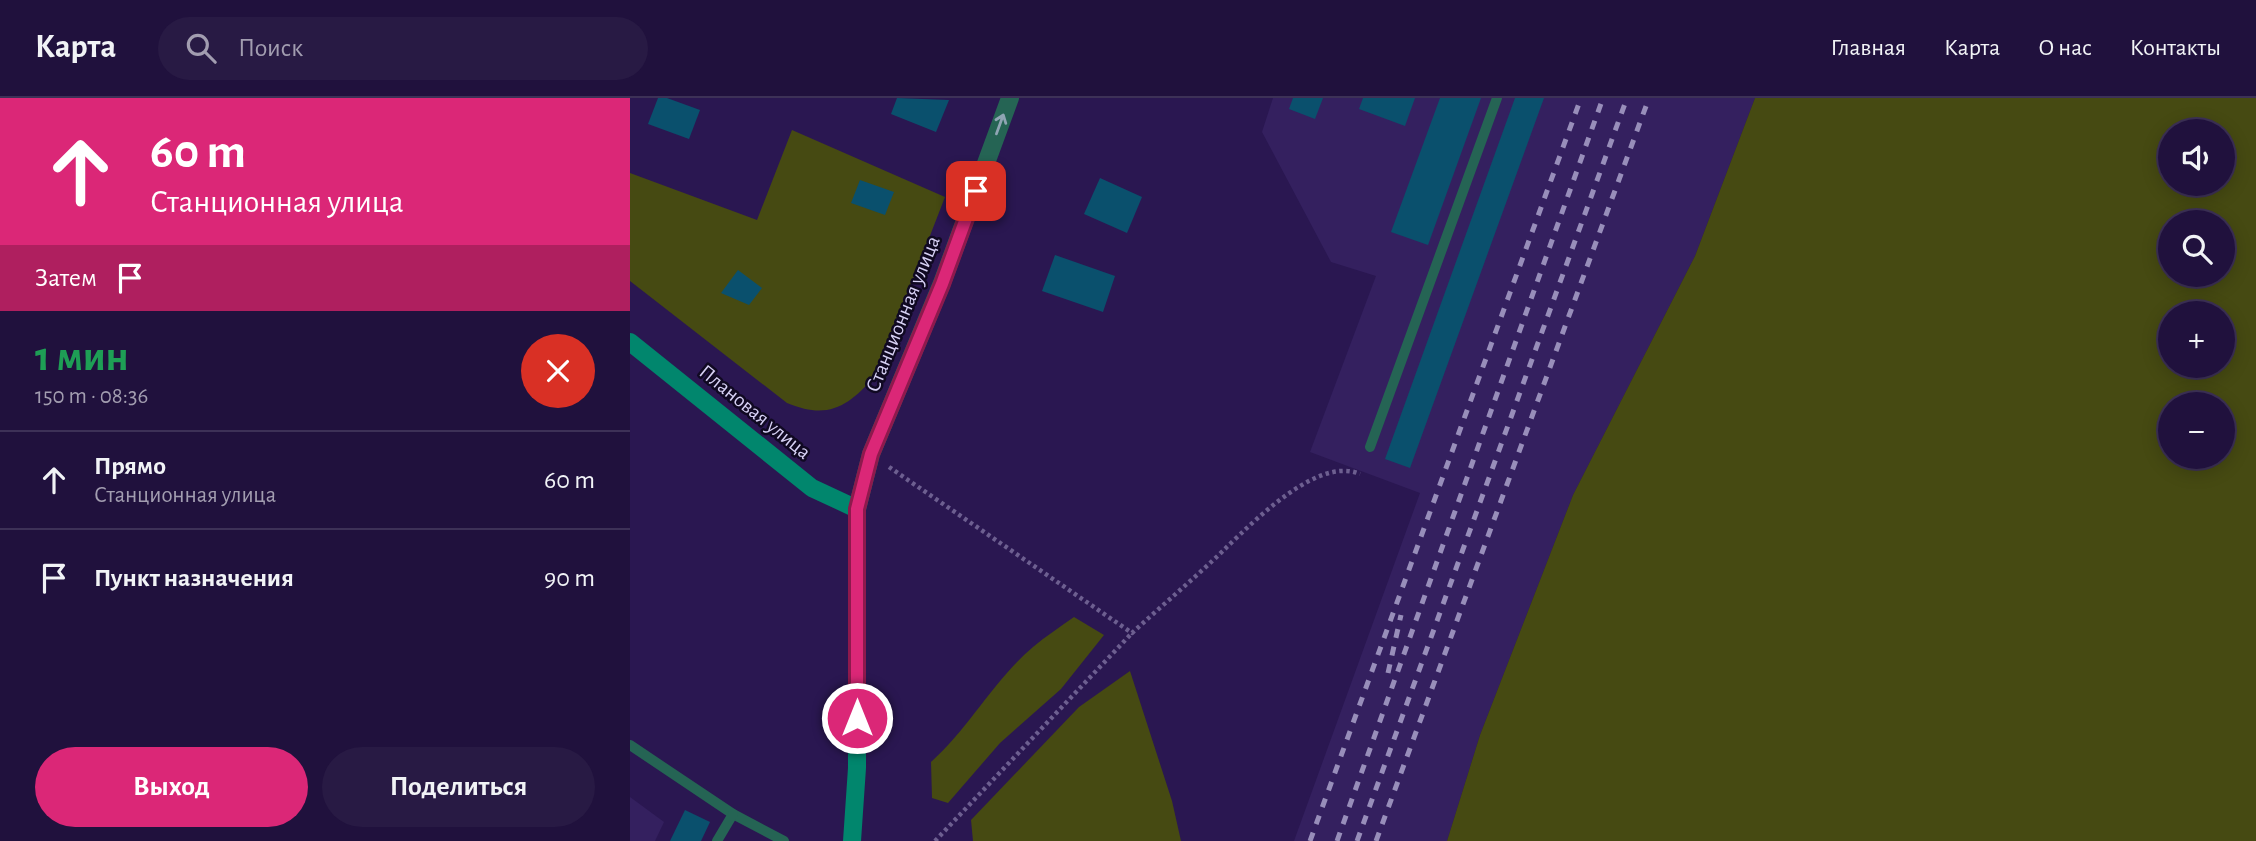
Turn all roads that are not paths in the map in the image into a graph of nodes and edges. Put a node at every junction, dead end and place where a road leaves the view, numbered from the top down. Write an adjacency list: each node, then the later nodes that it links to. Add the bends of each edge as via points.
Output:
1 (1010, 98): 5 (street, Станционная улица, one-way to 1, via 871,454 942,284)
2 (1497, 98): 4 (lane)
3 (630, 342): 5 (street, Плановая улица, via 812,488)
4 (1370, 447)
5 (857, 509): 10 (street, via 857,768)
6 (630, 745): 7 (lane)
7 (733, 814): 8 (lane); 9 (lane)
8 (717, 841)
9 (784, 841)
10 (852, 841)

